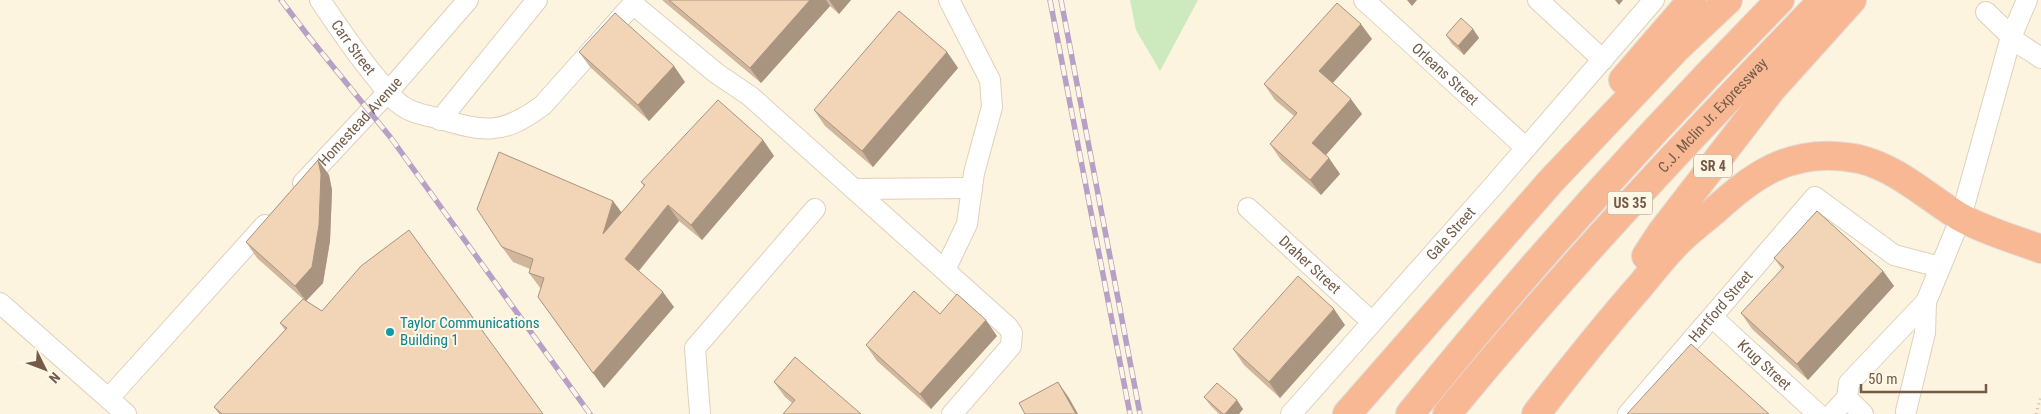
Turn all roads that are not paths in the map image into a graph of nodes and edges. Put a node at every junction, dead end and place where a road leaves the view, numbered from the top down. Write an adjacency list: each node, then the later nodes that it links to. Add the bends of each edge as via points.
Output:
1 (320, 0): 19 (street, Carr Street)
2 (468, 0): 19 (street, Homestead Avenue)
3 (537, 0): 20 (street)
4 (948, 0): 23 (street, via 990,80 992,107)
5 (1364, 0): 21 (street, Orleans Street)
6 (1538, 0): 17 (street)
7 (1654, 0): 17 (street, Gale Street)
8 (1692, 0): 22 (highway, via 1605,101)
9 (1728, 0): 22 (highway, via 1677,48)
10 (1780, 0): 46 (highway, C.J. Mclin Jr. Expressway / US 35, via 1582,211)
11 (1823, 0): 47 (highway, C.J. Mclin Jr. Expressway / US 35, via 1660,170 1494,356)
12 (1852, 0): 37 (highway, SR 4, via 1770,90 1667,225)
13 (2027, 0): 16 (street)
14 (631, 2): 20 (street, Carr Street, via 543,105 526,118 512,125 484,130); 24 (street, via 716,73 750,96)
15 (1986, 12): 16 (street)
16 (2011, 37): 18 (street); 29 (street)
17 (1606, 56): 21 (street, Gale Street)
18 (2041, 58)
19 (388, 92): 20 (street, Carr Street, via 402,106); 25 (street, Homestead Avenue)
20 (440, 120)
21 (1526, 148): 36 (street, Gale Street)
22 (1551, 181): 45 (highway)
23 (972, 188): 24 (street); 32 (street, via 967,224)
24 (854, 189): 32 (street)
25 (288, 199)
26 (1248, 208): 36 (street, Draher Street)
27 (815, 209): 42 (street, via 695,348)
28 (275, 214): 38 (street)
29 (1961, 217): 30 (highway); 31 (street); 37 (highway, via 1903,178 1868,162 1832,155 1793,160 1749,181 1679,242)
30 (2041, 249)
31 (1940, 267): 33 (street); 35 (street, Hartford Street, via 1894,255 1814,197)
32 (945, 270): 43 (street, via 1012,333 1011,346)
33 (1926, 302): 39 (street, via 1849,383); 40 (street, via 1925,333)
34 (0, 303): 38 (street)
35 (1712, 317): 49 (street, Hartford Street); 50 (street, Krug Street)
36 (1372, 322): 44 (street, Gale Street)
37 (1590, 344): 48 (highway, SR 4)
38 (109, 398): 41 (street)
39 (1847, 398): 51 (street); 52 (street)
40 (1900, 413)
41 (126, 414)
42 (700, 414)
43 (952, 414)
44 (1291, 414)
45 (1347, 414)
46 (1410, 414)
47 (1447, 414)
48 (1536, 414)
49 (1628, 414)
50 (1818, 414)
51 (1832, 414)
52 (1863, 414)

